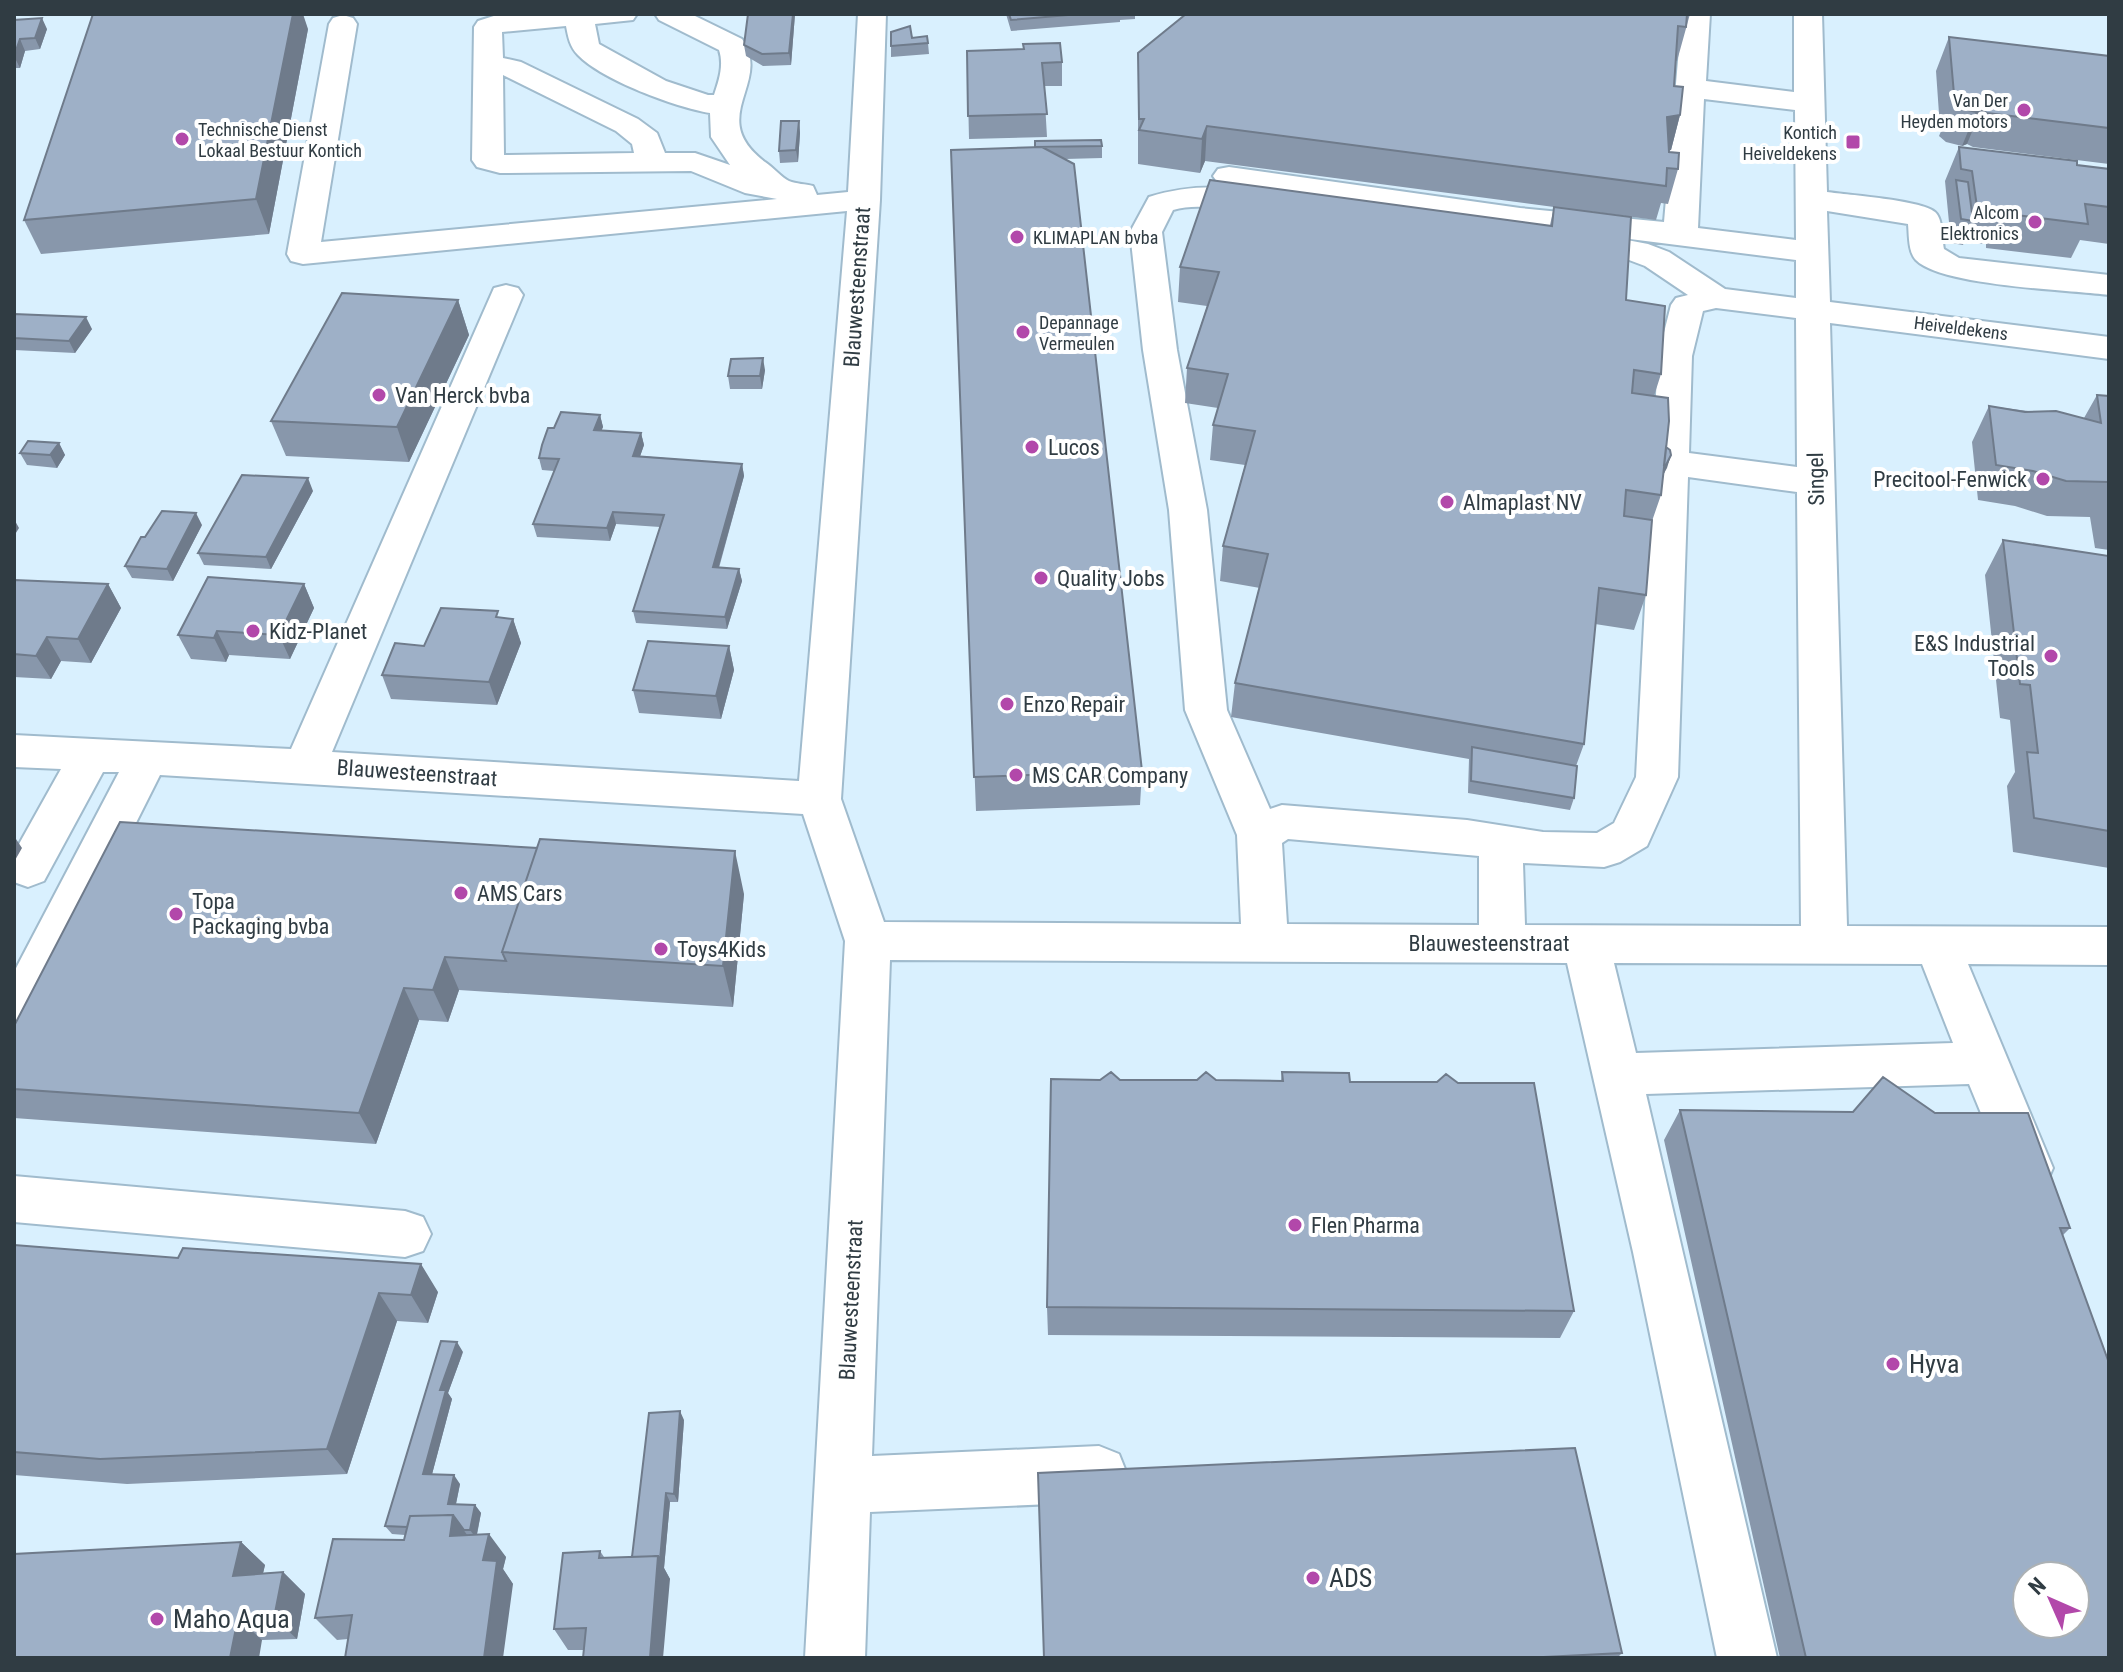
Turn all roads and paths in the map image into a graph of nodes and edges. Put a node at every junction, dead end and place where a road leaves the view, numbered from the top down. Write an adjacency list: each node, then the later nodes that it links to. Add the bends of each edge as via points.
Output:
1 (623, 14): 6 (street)
2 (669, 14): 10 (street, via 732,45)
3 (872, 14): 20 (street, Blauwesteenstraat)
4 (1696, 14): 11 (street)
5 (1808, 14): 12 (street, Singel)
6 (610, 15): 7 (street); 10 (street)
7 (579, 17): 9 (street, via 495,23 487,31); 13 (street, via 589,50 676,97)
8 (343, 24): 20 (street, via 303,254)
9 (487, 64): 15 (street, via 511,68 627,125 646,140); 15 (street, via 487,153 492,163)
10 (733, 73): 13 (street)
11 (1689, 88): 12 (street); 21 (street)
12 (1809, 103): 19 (street, Singel)
13 (727, 105): 14 (street, via 722,127)
14 (731, 148): 16 (street); 18 (street)
15 (652, 162): 16 (street)
16 (695, 162): 18 (street)
17 (1213, 174): 21 (street, via 1520,218)
18 (780, 190): 20 (street)
19 (1811, 199): 22 (street, Singel); 23 (street, via 1923,219 1928,254 1951,267)
20 (864, 200): 34 (street, Blauwesteenstraat)
21 (1683, 234): 22 (street)
22 (1812, 252): 26 (street, Singel)
23 (2109, 285)
24 (506, 295): 33 (street)
25 (1716, 298): 26 (street, Heiveldekens); 28 (street, via 1688,305 1675,356); 35 (street, via 1636,251 1437,221 1206,195 1160,204 1146,232 1188,510 1206,710)
26 (1814, 309): 27 (street, Heiveldekens); 29 (street, Singel)
27 (2109, 348)
28 (1670, 462): 29 (street); 36 (street, via 1657,777 1631,834 1604,850)
29 (1816, 482): 42 (street, Singel)
30 (14, 751): 31 (street, Blauwesteenstraat)
31 (90, 756): 32 (street, Blauwesteenstraat); 37 (street)
32 (147, 759): 33 (street, Blauwesteenstraat); 45 (street)
33 (305, 766): 34 (street, Blauwesteenstraat)
34 (819, 799): 38 (street, Blauwesteenstraat)
35 (1259, 835): 36 (street, via 1282,822 1303,822); 39 (street)
36 (1501, 842): 40 (street)
37 (28, 869)
38 (868, 941): 39 (street, Blauwesteenstraat); 52 (street, Blauwesteenstraat)
39 (1265, 942): 40 (street, Blauwesteenstraat)
40 (1502, 943): 41 (street, Blauwesteenstraat)
41 (1586, 943): 42 (street, Blauwesteenstraat); 47 (street)
42 (1824, 944): 43 (street, Blauwesteenstraat)
43 (1937, 945): 44 (street, Blauwesteenstraat); 46 (street)
44 (2109, 946)
45 (14, 1018)
46 (1987, 1063): 47 (street); 49 (street)
47 (1617, 1074): 54 (street)
48 (14, 1199): 50 (street)
49 (2041, 1204)
50 (405, 1234)
51 (1146, 1472): 52 (street)
52 (842, 1485): 53 (street, Blauwesteenstraat)
53 (835, 1658)
54 (1747, 1658)

